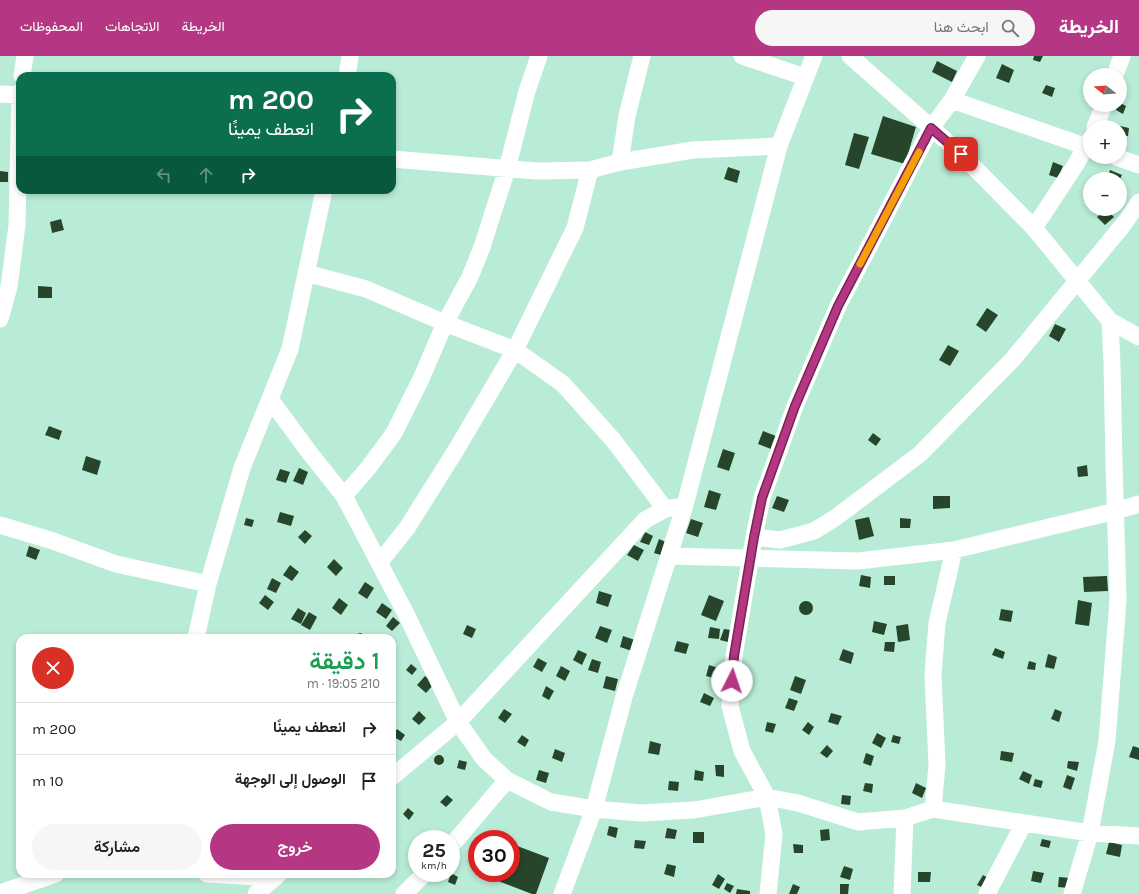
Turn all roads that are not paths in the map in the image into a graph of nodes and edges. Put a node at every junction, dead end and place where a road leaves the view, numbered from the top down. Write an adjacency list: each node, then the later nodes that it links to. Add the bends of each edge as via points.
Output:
1 (25, 56): 11 (street)
2 (350, 56): 12 (street)
3 (539, 56): 25 (street)
4 (642, 56): 23 (street, via 626,116)
5 (742, 56): 13 (street)
6 (814, 56): 13 (street)
7 (850, 56): 17 (street)
8 (977, 56): 16 (street)
9 (1122, 56): 10 (street)
10 (1118, 68)
11 (23, 72)
12 (348, 72)
13 (805, 77): 19 (street)
14 (0, 94): 15 (street)
15 (16, 94)
16 (952, 100): 17 (street); 18 (street)
17 (931, 128): 30 (street, via 961,154); 45 (street, via 838,306 795,406 762,498)
18 (1083, 143)
19 (779, 146): 23 (street, via 693,150); 41 (street)
20 (1083, 154): 30 (street)
21 (396, 159): 25 (street)
22 (1127, 161): 24 (street)
23 (620, 162): 26 (street)
24 (1139, 165)
25 (507, 169): 26 (street); 35 (street, via 482,248)
26 (590, 170): 37 (street, via 574,228)
27 (18, 194): 33 (street, via 17,225 9,287)
28 (323, 194): 31 (street)
29 (1139, 202): 32 (street)
30 (1034, 228): 32 (street)
31 (306, 273): 35 (street, via 366,289); 38 (street, via 290,349)
32 (1076, 281): 34 (street); 45 (street, via 1013,359 920,454 836,518 814,531 780,540)
33 (0, 319)
34 (1110, 321): 36 (street); 43 (street)
35 (445, 324): 37 (street); 39 (street, via 394,433)
36 (1139, 337)
37 (515, 350): 42 (street, via 563,384 614,441); 49 (street, via 408,528)
38 (270, 399): 39 (street); 50 (street, via 242,468)
39 (344, 496): 49 (street)
40 (1139, 504): 43 (street)
41 (684, 505): 42 (street); 47 (street)
42 (665, 509): 52 (street, via 645,520)
43 (1116, 511): 46 (street); 60 (street, via 1118,608 1107,741)
44 (0, 525): 50 (street, via 116,564)
45 (754, 537): 48 (street)
46 (954, 550): 48 (street, via 858,562); 56 (street, via 937,623 933,675 937,765)
47 (668, 556): 48 (street); 57 (street, via 624,697)
48 (751, 558): 55 (street, via 734,656 730,706 742,751)
49 (379, 563): 52 (street)
50 (208, 584): 51 (street)
51 (197, 634)
52 (458, 722): 53 (street); 54 (street, via 484,759)
53 (396, 774)
54 (507, 780): 57 (street, via 551,802); 61 (street)
55 (767, 798): 57 (street, via 694,810 641,813); 58 (street, via 798,803 858,822); 70 (street, via 774,834)
56 (933, 809): 58 (street); 59 (street)
57 (594, 810): 69 (street)
58 (905, 818): 71 (street)
59 (1024, 823): 60 (street); 72 (street)
60 (1090, 834): 62 (street); 73 (street)
61 (460, 835)
62 (1139, 836)
63 (45, 878): 66 (street)
64 (275, 878): 67 (street)
65 (416, 882): 68 (street)
66 (0, 894)
67 (256, 894)
68 (404, 894)
69 (562, 894)
70 (768, 894)
71 (902, 894)
72 (987, 894)
73 (1072, 894)

